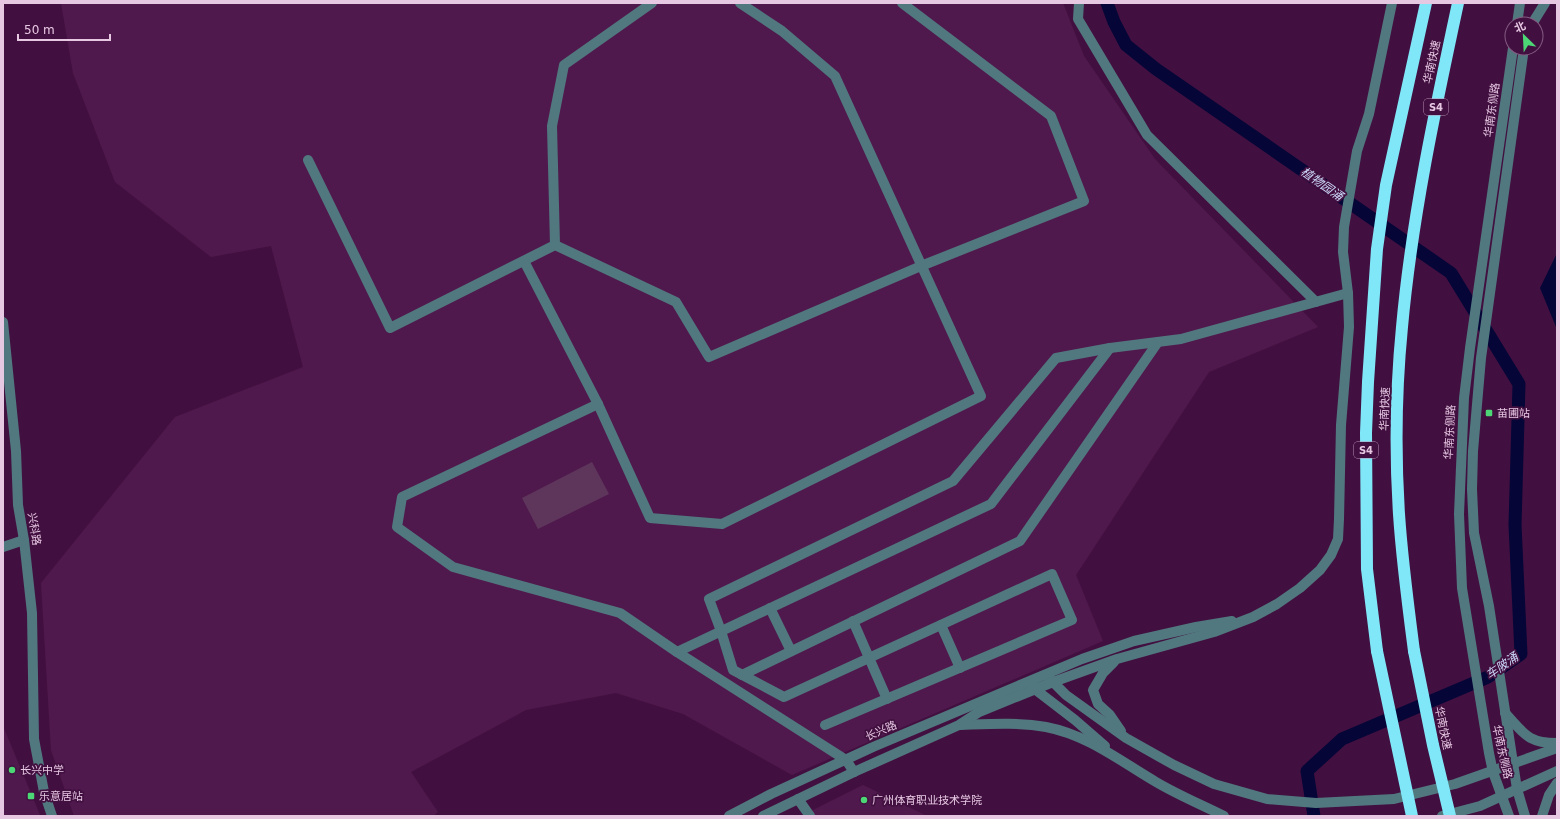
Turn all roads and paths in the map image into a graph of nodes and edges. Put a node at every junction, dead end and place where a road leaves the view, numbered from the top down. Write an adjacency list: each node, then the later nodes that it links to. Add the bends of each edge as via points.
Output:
1 (740, 3): 15 (street, via 782,31 835,76)
2 (902, 3): 15 (street, via 1051,116 1084,201)
3 (1079, 3): 17 (street, via 1078,19 1148,135)
4 (1392, 3): 16 (street, via 1369,114 1357,151 1344,227 1343,252)
5 (1426, 3): 61 (highway, 华南快速 / S4, bridge, via 1386,186 1377,249 1366,427 1367,569 1377,652)
6 (1458, 3): 63 (highway, 华南快速 / S4, bridge, via 1416,211 1400,351 1397,447 1399,513 1414,651 1431,739)
7 (1545, 3): 9 (street)
8 (646, 5): 13 (street, via 564,65 552,126)
9 (1536, 16)
10 (1513, 56): 51 (street, 华南东侧路, via 1464,398 1459,514 1462,588)
11 (1523, 56): 40 (street, 华南东侧路, via 1482,358 1473,451 1474,533 1489,606)
12 (308, 160): 14 (street, via 390,328)
13 (555, 245): 14 (street); 15 (street, via 676,302 709,357)
14 (524, 261): 21 (street)
15 (921, 266): 21 (street, via 981,396 722,524 650,518)
16 (1348, 293): 17 (street); 25 (street, via 1349,327 1341,425 1338,539 1320,570 1300,588)
17 (1316, 302): 19 (street, via 1181,339)
18 (3, 322): 22 (street, 兴科路, via 16,451 18,505)
19 (1158, 342): 20 (street); 26 (street, via 1020,541)
20 (1110, 348): 24 (street, via 990,504); 28 (street, via 1056,358 953,481 709,599)
21 (598, 404): 30 (street, via 402,497 397,527 453,567 620,613)
22 (24, 540): 23 (street); 56 (street, 兴科路, via 32,613 34,739 44,792)
23 (3, 547)
24 (770, 608): 28 (street); 29 (street)
25 (1253, 617): 32 (street, via 1214,632); 34 (street, 长兴路, via 1134,641)
26 (853, 622): 29 (street); 31 (street)
27 (941, 625): 31 (street); 33 (street); 33 (street, via 1052,574 1061,594 1072,620)
28 (722, 631): 30 (street); 35 (street, via 732,670)
29 (791, 651): 35 (street)
30 (677, 652): 47 (street)
31 (868, 659): 35 (street, via 784,697); 39 (street)
32 (1117, 659): 37 (street); 43 (street, via 1103,673 1094,690 1098,704 1110,715)
33 (960, 668): 39 (street)
34 (1045, 674): 36 (street, 长兴路); 37 (street)
35 (742, 675)
36 (1030, 681): 38 (street); 47 (street, 长兴路)
37 (1053, 682): 38 (street); 43 (street, via 1066,695)
38 (1036, 690): 42 (street, via 979,712); 46 (street)
39 (886, 699): 41 (street)
40 (1505, 713): 44 (street, via 1528,738 1542,743); 48 (street, 华南东侧路)
41 (825, 725)
42 (959, 725): 46 (street, via 1011,724 1046,727 1084,739); 50 (street)
43 (1126, 738): 51 (street, via 1214,784 1267,799 1316,803 1394,799)
44 (1557, 743)
45 (1557, 748): 48 (street)
46 (1121, 759): 60 (street, via 1157,782)
47 (846, 760): 50 (street); 57 (street, 长兴路)
48 (1513, 765): 51 (street); 53 (street, 华南东侧路)
49 (1557, 771): 53 (street)
50 (854, 772): 55 (street)
51 (1493, 772): 54 (street, 华南东侧路)
52 (1557, 783): 66 (street, via 1549,795)
53 (1517, 789): 54 (street); 65 (street, 华南东侧路)
54 (1501, 797): 62 (street, via 1480,806); 64 (street, 华南东侧路)
55 (798, 799): 58 (street); 59 (street)
56 (52, 816)
57 (728, 816)
58 (763, 816)
59 (810, 816)
60 (1224, 816)
61 (1412, 816)
62 (1442, 816)
63 (1450, 816)
64 (1509, 816)
65 (1525, 816)
66 (1542, 816)

